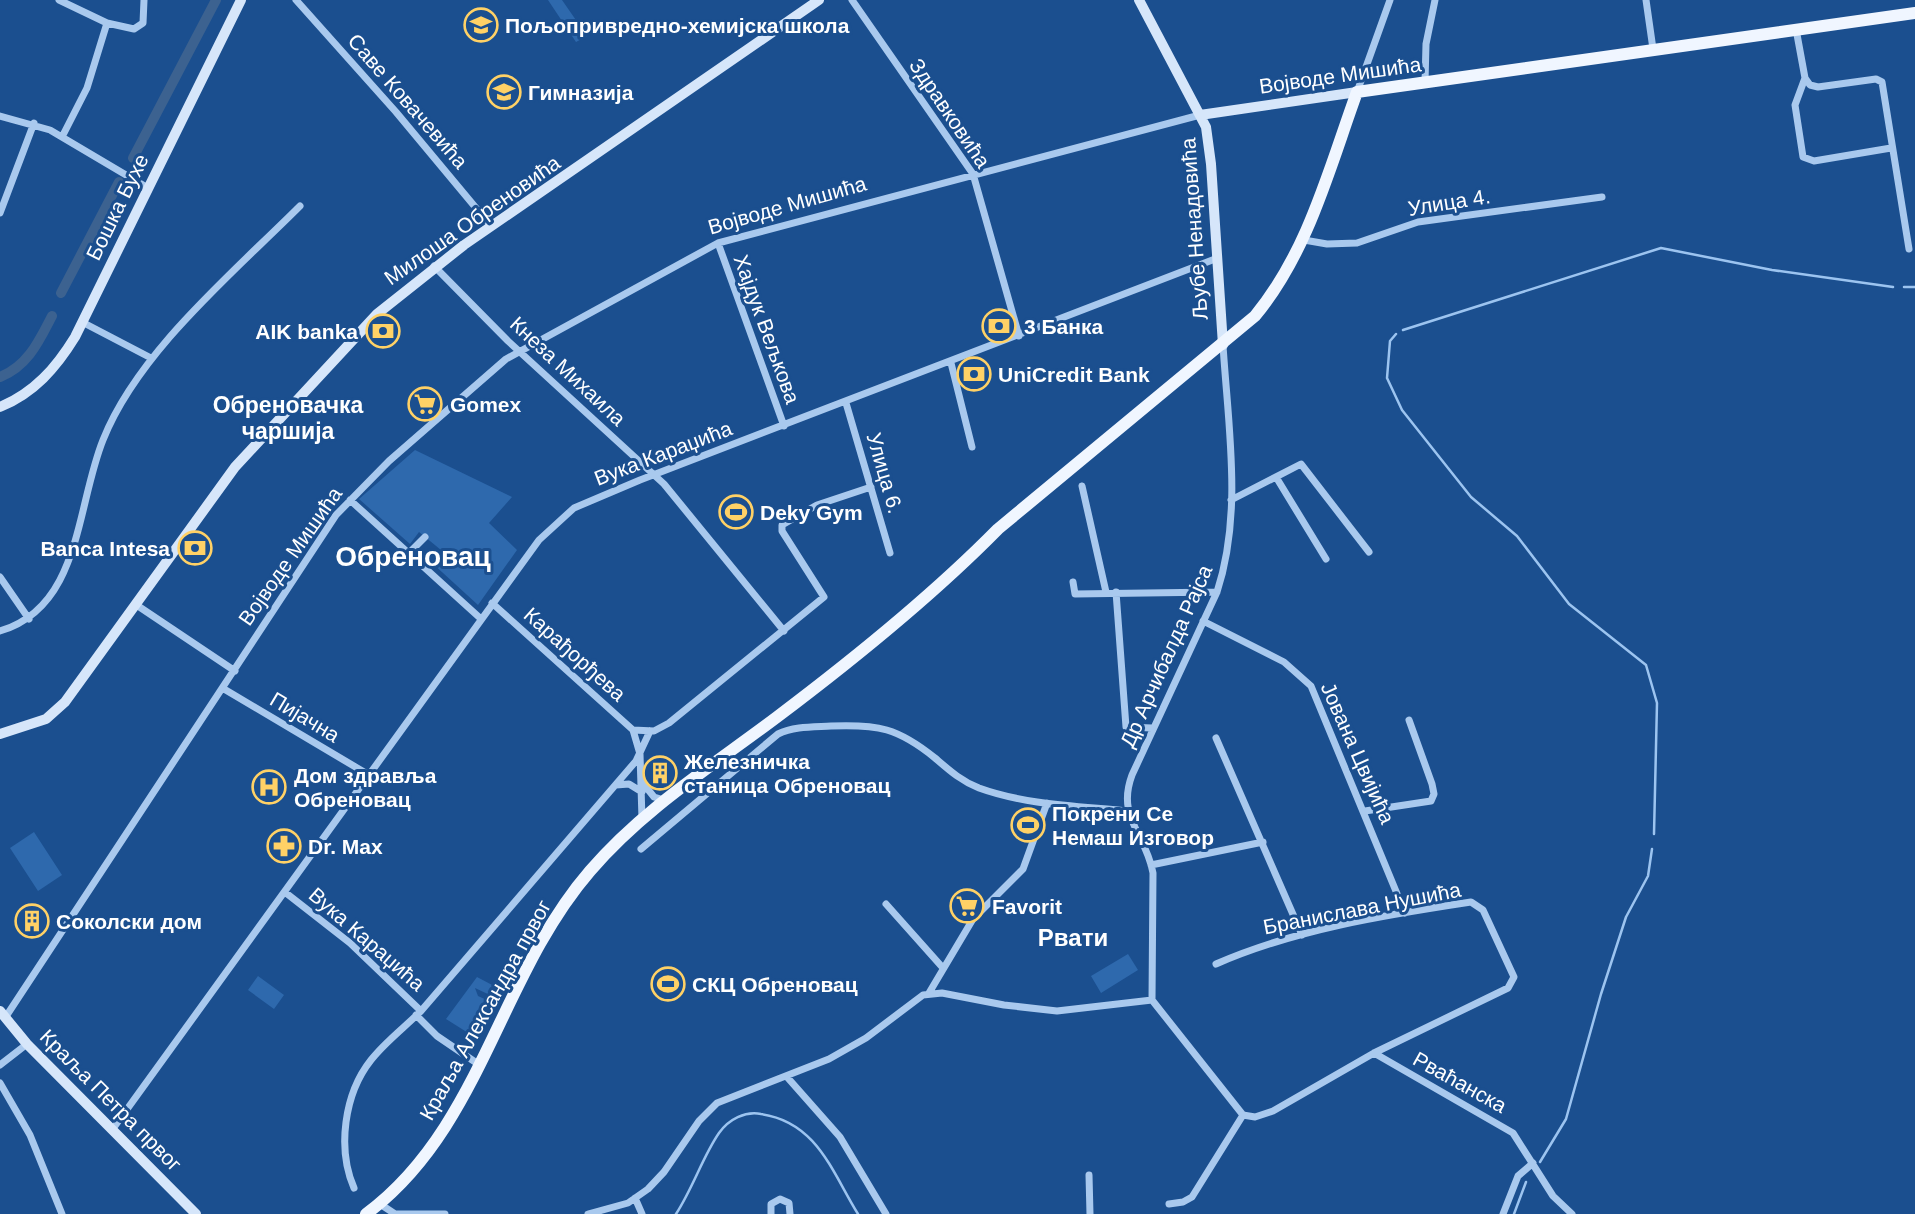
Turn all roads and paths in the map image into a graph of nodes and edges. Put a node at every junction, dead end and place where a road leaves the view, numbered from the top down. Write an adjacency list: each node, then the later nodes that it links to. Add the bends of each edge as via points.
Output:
1 (58, 0): 12 (street)
2 (144, 0): 12 (street, via 144,19 138,28)
3 (241, 0): 24 (street, Бошка Бухе)
4 (296, 0): 28 (street, Саве Ковачевића)
5 (819, 0): 28 (street, Милоша Обреновића)
6 (852, 0): 23 (street, Здравковића)
7 (1139, 0): 18 (street, Љубе Ненадовића)
8 (1390, 0): 17 (street)
9 (1435, 0): 16 (street, via 1426,44)
10 (1646, 0): 14 (street)
11 (1915, 13): 13 (main road, Војводе Мишића)
12 (107, 23): 21 (street, via 87,88)
13 (1796, 28): 14 (main road, Војводе Мишића); 15 (street)
14 (1653, 50): 16 (main road, Војводе Мишића)
15 (1805, 78): 22 (street, via 1818,87 1882,82); 22 (street, via 1794,105 1803,157 1814,161)
16 (1425, 82): 17 (main road, Војводе Мишића)
17 (1357, 92): 18 (street, Војводе Мишића); 29 (main road, Краља Александра првог)
18 (1200, 114): 23 (street, Војводе Мишића); 32 (street, Љубе Ненадовића, via 1211,164)
19 (0, 116): 20 (street)
20 (34, 123): 21 (street); 27 (street)
21 (62, 137): 24 (street)
22 (1891, 148): 31 (street)
23 (973, 174): 30 (street, Војводе Мишића); 35 (street, Здравковића)
24 (148, 188): 34 (street, Бошка Бухе)
25 (1602, 197): 29 (street, Улица 4., via 1418,222 1357,243)
26 (300, 206): 38 (street)
27 (0, 213)
28 (491, 226): 33 (street, Милоша Обреновића)
29 (1304, 240): 36 (main road, Краља Александра првог, via 1267,301)
30 (718, 243): 37 (street, Војводе Мишића); 42 (street, Хајдук Вељкова)
31 (1909, 249)
32 (1215, 259): 35 (street, Вука Караџића); 36 (street, Љубе Ненадовића)
33 (434, 267): 37 (street, Кнеза Михаила); 61 (street, Милоша Обреновића, via 377,314 235,467)
34 (82, 323): 38 (street); 41 (street, Бошка Бухе, via 51,371 28,392)
35 (1019, 336): 39 (street, Вука Караџића)
36 (1223, 345): 49 (street, Др Арчибалда Рајса); 80 (main road, Краља Александра првог, via 999,529 955,573 777,717)
37 (518, 350): 44 (street, Кнеза Михаила); 48 (street, Војводе Мишића)
38 (151, 358): 63 (street, via 103,438 59,585)
39 (951, 363): 40 (street, Вука Караџића); 43 (street)
40 (846, 403): 42 (street, Вука Караџића); 46 (street, Улица 6.)
41 (0, 407)
42 (784, 426): 44 (street, Вука Караџића)
43 (972, 447)
44 (654, 475): 60 (street, Вука Караџића, via 561,517); 66 (street, Кнеза Михаила)
45 (1276, 477): 49 (street); 51 (street, via 1303,465); 54 (street)
46 (870, 486): 52 (street, Улица 6.); 66 (street, via 817,505 782,525 824,594)
47 (1082, 486): 57 (street)
48 (350, 500): 53 (street); 67 (street, Војводе Мишића, via 336,514)
49 (1231, 500): 59 (street, Др Арчибалда Рајса, via 1229,548)
50 (425, 537): 53 (street)
51 (1369, 552)
52 (890, 553)
53 (408, 554): 62 (street)
54 (1326, 559)
55 (0, 577): 63 (street)
56 (1073, 582): 57 (street, via 1075,594)
57 (1106, 592): 58 (street)
58 (1116, 592): 59 (street); 70 (street, via 1126,727)
59 (1217, 592): 64 (street, Др Арчибалда Рајса)
60 (492, 603): 62 (street, Вука Караџића); 71 (street, Карађорђева)
61 (135, 604): 67 (street); 73 (street, Милоша Обреновића, via 59,708 36,723)
62 (480, 618): 76 (street, Вука Караџића)
63 (29, 619): 65 (street)
64 (1203, 621): 70 (street, Др Арчибалда Рајса); 83 (street, Јована Цвијића, via 1284,662 1305,679 1320,702)
65 (0, 631)
66 (784, 631): 72 (street, via 669,723)
67 (235, 671): 68 (street, Војводе Мишића)
68 (224, 689): 76 (street, Пијачна); 98 (street, Војводе Мишића)
69 (1409, 720): 83 (street, via 1432,783 1431,801)
70 (1152, 728): 82 (street, Др Арчибалда Рајса, via 1128,788)
71 (633, 730): 72 (street, Карађорђева); 75 (street, Карађорђева)
72 (650, 732): 75 (street, Карађорђева)
73 (0, 734)
74 (1216, 738): 85 (street)
75 (640, 754): 77 (street, Карађорђева); 78 (street, Вука Караџића)
76 (369, 775): 88 (street, Вука Караџића)
77 (641, 781): 79 (street, Карађорђева); 80 (street, via 654,797)
78 (615, 785): 79 (street, via 629,784); 97 (street, Вука Караџића)
79 (642, 792): 84 (street, Карађорђева)
80 (665, 800): 84 (main road, Краља Александра првог)
81 (1047, 803): 82 (street); 86 (street, via 966,782 892,730 860,725 795,729 778,734); 93 (street, via 1023,869 974,919)
82 (1128, 811): 87 (street)
83 (1365, 811): 90 (street, Јована Цвијића)
84 (642, 820): 102 (main road, Краља Александра првог, via 574,890 539,941)
85 (1263, 842): 87 (street); 91 (street)
86 (640, 849)
87 (1152, 865): 96 (street)
88 (286, 893): 97 (street, Вука Караџића, via 350,943); 106 (street, Вука Караџића)
89 (886, 904): 93 (street)
90 (1405, 913): 91 (street, Бранислава Нушића); 94 (street, Бранислава Нушића, via 1471,902 1479,905)
91 (1302, 935): 92 (street, Бранислава Нушића, via 1257,946)
92 (1216, 964)
93 (943, 968): 95 (street)
94 (1514, 977): 100 (street, Рваћанска, via 1508,988)
95 (929, 993): 96 (street, via 1057,1011); 103 (street, via 866,1038)
96 (1152, 1000): 105 (street)
97 (419, 1013): 102 (street, Вука Караџића, via 437,1036); 109 (street, via 372,1059 358,1086 344,1147)
98 (3, 1014): 99 (street, Краља Петра првог)
99 (27, 1044): 101 (street); 106 (street, Краља Петра првог)
100 (1374, 1053): 105 (street, Рваћанска, via 1273,1111 1255,1117); 107 (street, Рваћанска, via 1500,1123 1517,1137)
101 (0, 1065)
102 (481, 1066): 111 (main road, Краља Александра првог, via 441,1132)
103 (787, 1077): 110 (street, via 717,1103 658,1179); 121 (street, via 840,1137)
104 (0, 1083): 113 (street, via 30,1135)
105 (1243, 1115): 112 (street, via 1192,1197)
106 (112, 1130): 114 (street, Краља Петра првог)
107 (1533, 1163): 123 (street, via 1518,1176); 124 (street, Рваћанска, via 1553,1196)
108 (1089, 1175): 122 (street)
109 (354, 1188)
110 (635, 1198): 117 (street); 118 (street)
111 (380, 1204): 115 (main road, Краља Александра првог); 116 (street, via 395,1214)
112 (1169, 1204)
113 (62, 1214)
114 (196, 1214)
115 (366, 1214)
116 (444, 1214)
117 (588, 1214)
118 (642, 1214)
119 (771, 1214): 120 (street, via 771,1204 780,1199 789,1203)
120 (790, 1214)
121 (886, 1214)
122 (1090, 1214)
123 (1503, 1214)
124 (1572, 1214)

